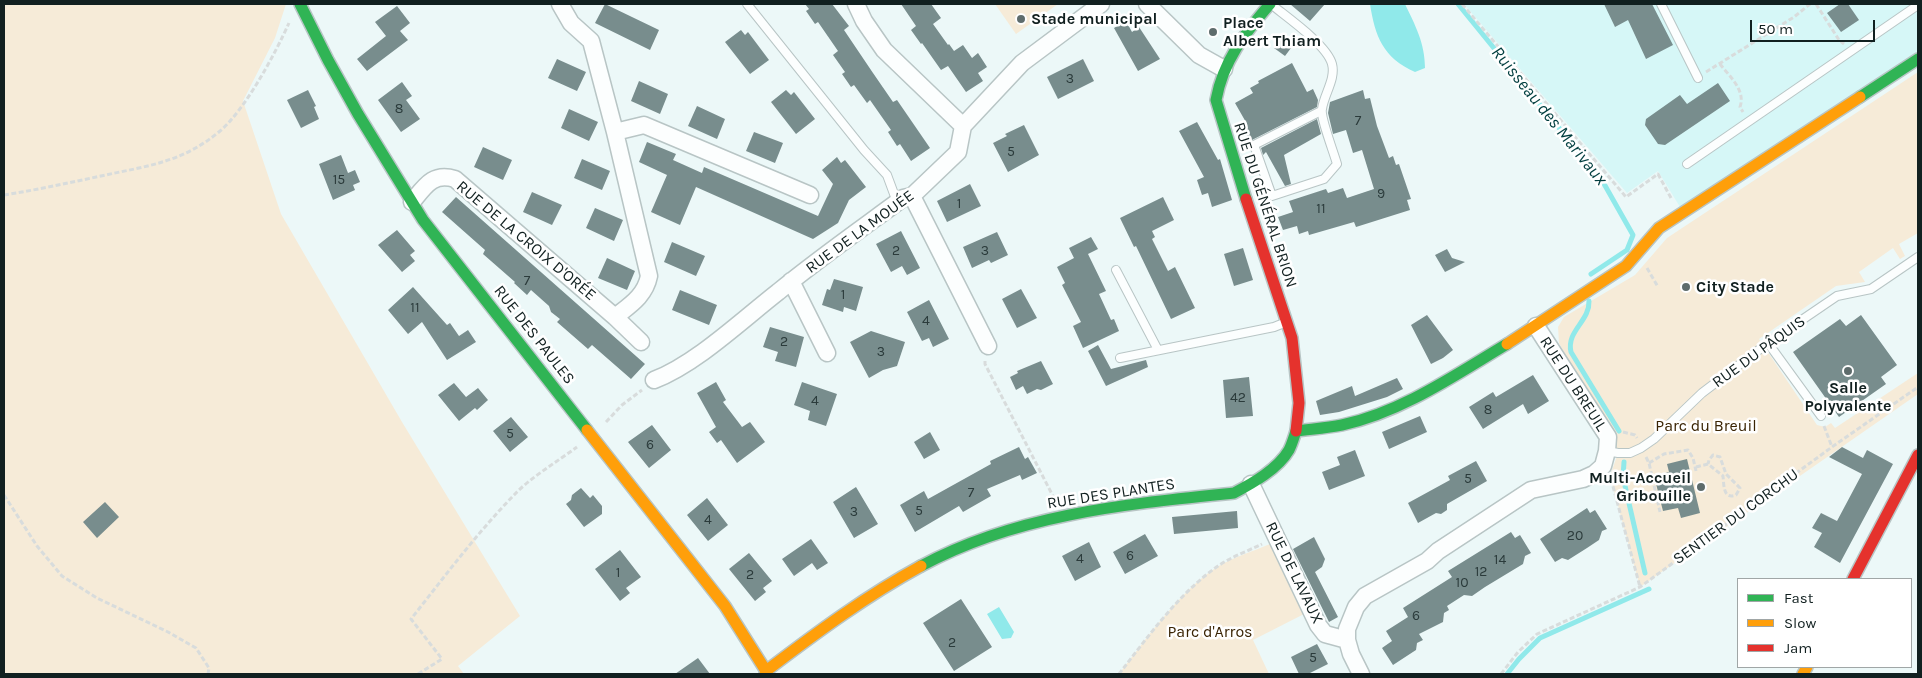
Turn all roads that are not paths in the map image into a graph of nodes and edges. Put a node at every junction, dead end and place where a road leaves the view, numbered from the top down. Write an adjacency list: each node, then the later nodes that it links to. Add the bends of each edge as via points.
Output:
1 (300, 4): 19 (street, RUE DES PAULES, via 323,52)
2 (560, 4): 15 (street, via 570,23 591,42)
3 (747, 4): 18 (lane)
4 (856, 4): 14 (street, via 884,50)
5 (1101, 4): 14 (street, via 1022,63)
6 (1147, 4): 11 (street, via 1199,55)
7 (1270, 4): 11 (street, RUE DU GÉNÉRAL BRION, via 1254,21); 13 (lane, via 1317,43 1332,63 1333,75)
8 (1661, 4): 12 (lane)
9 (1918, 5): 16 (lane)
10 (1918, 59): 25 (street, RUE DU BREUIL, via 1659,228 1626,266)
11 (1224, 69): 24 (street, RUE DU GÉNÉRAL BRION, via 1216,100 1219,115)
12 (1698, 78)
13 (1321, 110): 13 (lane, via 1337,164 1324,179 1272,196 1254,145)
14 (963, 126): 18 (street, RUE DE LA MOUÉE, via 958,152)
15 (615, 132): 17 (street, via 644,125); 23 (street, via 649,276 640,297)
16 (1687, 164)
17 (810, 195)
18 (904, 199): 22 (street, RUE DE LA MOUÉE); 28 (street)
19 (412, 202): 23 (street, RUE DE LA CROIX D'ORÉE, via 433,180 444,176 455,179); 40 (street, RUE DES PAULES, via 725,606)
20 (1918, 257): 27 (lane, RUE DU PÂQUIS, via 1871,289 1837,296)
21 (1116, 270): 29 (lane)
22 (792, 281): 30 (street); 32 (street, RUE DE LA MOUÉE, via 720,338 671,373)
23 (615, 317): 26 (street, RUE DE LA CROIX D'ORÉE)
24 (1287, 322): 29 (lane); 34 (street, RUE DU GÉNÉRAL BRION, via 1292,338 1299,403)
25 (1536, 326): 34 (street, via 1392,409 1342,425); 36 (street, RUE DU BREUIL, via 1608,437)
26 (641, 342)
27 (1768, 343): 33 (lane); 36 (lane, RUE DU PÂQUIS, via 1702,393 1654,439 1630,453)
28 (988, 346)
29 (1158, 350): 31 (lane)
30 (826, 353)
31 (1120, 358)
32 (654, 380)
33 (1821, 416)
34 (1296, 431): 37 (street, RUE DES PLANTES, via 1289,450 1274,467)
35 (1918, 455): 38 (street)
36 (1605, 458): 39 (street, via 1594,474 1583,479 1532,490 1438,551 1427,562 1365,596 1351,617)
37 (1251, 484): 39 (street, RUE DE LAVAUX, via 1318,625 1326,634); 40 (street, RUE DES PLANTES, via 1234,492 1099,509 981,538 888,584)
38 (1854, 578)
39 (1347, 640): 41 (street, via 1350,654)
40 (765, 673)
41 (1361, 674)

